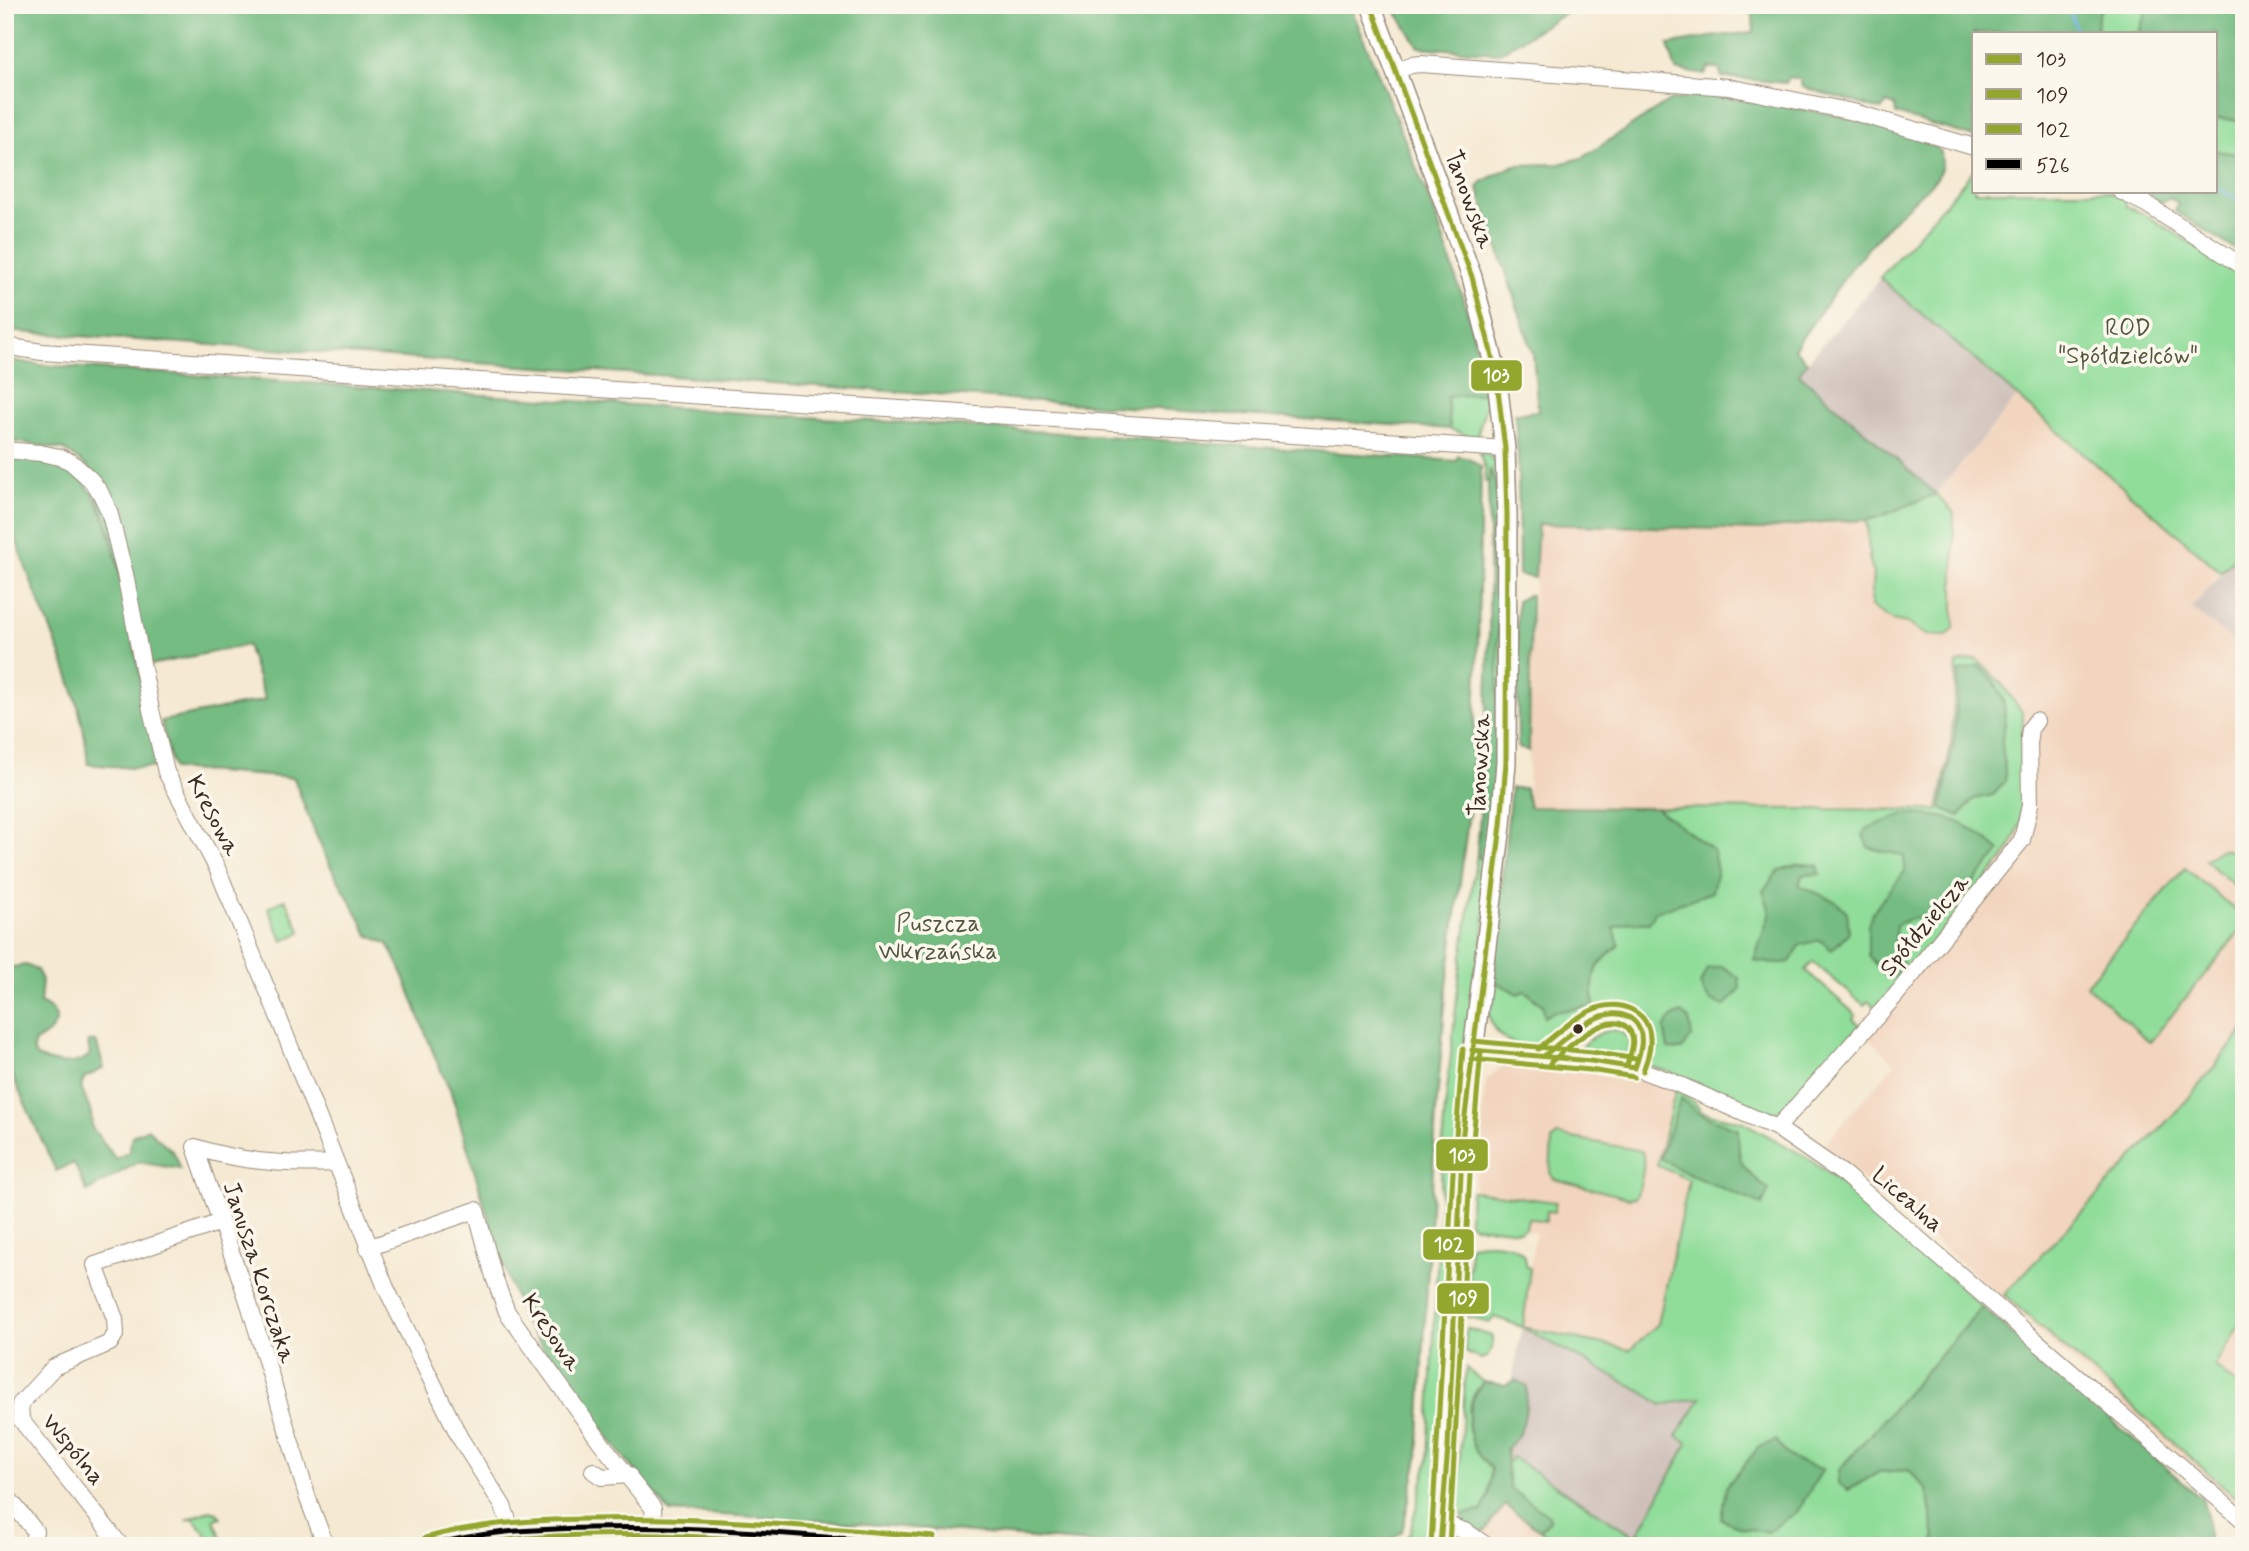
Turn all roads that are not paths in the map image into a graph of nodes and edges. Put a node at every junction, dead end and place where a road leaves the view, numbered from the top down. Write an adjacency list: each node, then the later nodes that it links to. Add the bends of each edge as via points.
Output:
1 (1371, 5): 2 (main road, Tanowska)
2 (1395, 71): 3 (street, via 1421,64 1728,87 1853,112); 7 (main road, Tanowska, via 1477,292 1496,372)
3 (1972, 146)
4 (2122, 192): 5 (street)
5 (2244, 267)
6 (5, 346): 7 (street)
7 (1505, 449): 10 (main road, Tanowska, via 1506,762)
8 (5, 450): 12 (street, Kresowa, via 60,457 100,492 125,574 166,772 217,868)
9 (2036, 722): 11 (street, Spółdzielcza, via 2029,737 2030,805 2022,840 1896,995)
10 (1472, 1050): 11 (street, Licealna, via 1635,1068); 19 (main road, Tanowska, via 1459,1193)
11 (1777, 1128): 18 (street, Licealna, via 1846,1175)
12 (335, 1163): 13 (street, Janusza Korczaka, via 243,1158 195,1147); 14 (street, Kresowa)
13 (221, 1222): 23 (street, Wspólna, via 95,1265 116,1333 110,1343 54,1367 20,1404 21,1420); 24 (street, Janusza Korczaka)
14 (368, 1248): 16 (street, Kresowa, via 476,1210 507,1312); 21 (street, Kresowa, via 425,1372 503,1506)
15 (593, 1471): 16 (street, via 602,1477)
16 (629, 1475): 20 (street, Kresowa, via 653,1508)
17 (5, 1494): 22 (street)
18 (2244, 1521)
19 (1442, 1523): 27 (main road, Tanowska); 28 (street)
20 (654, 1527): 21 (street); 26 (street)
21 (512, 1531): 25 (street)
22 (33, 1538)
23 (121, 1546)
24 (326, 1546)
25 (427, 1546)
26 (933, 1546)
27 (1440, 1546)
28 (1487, 1546)

